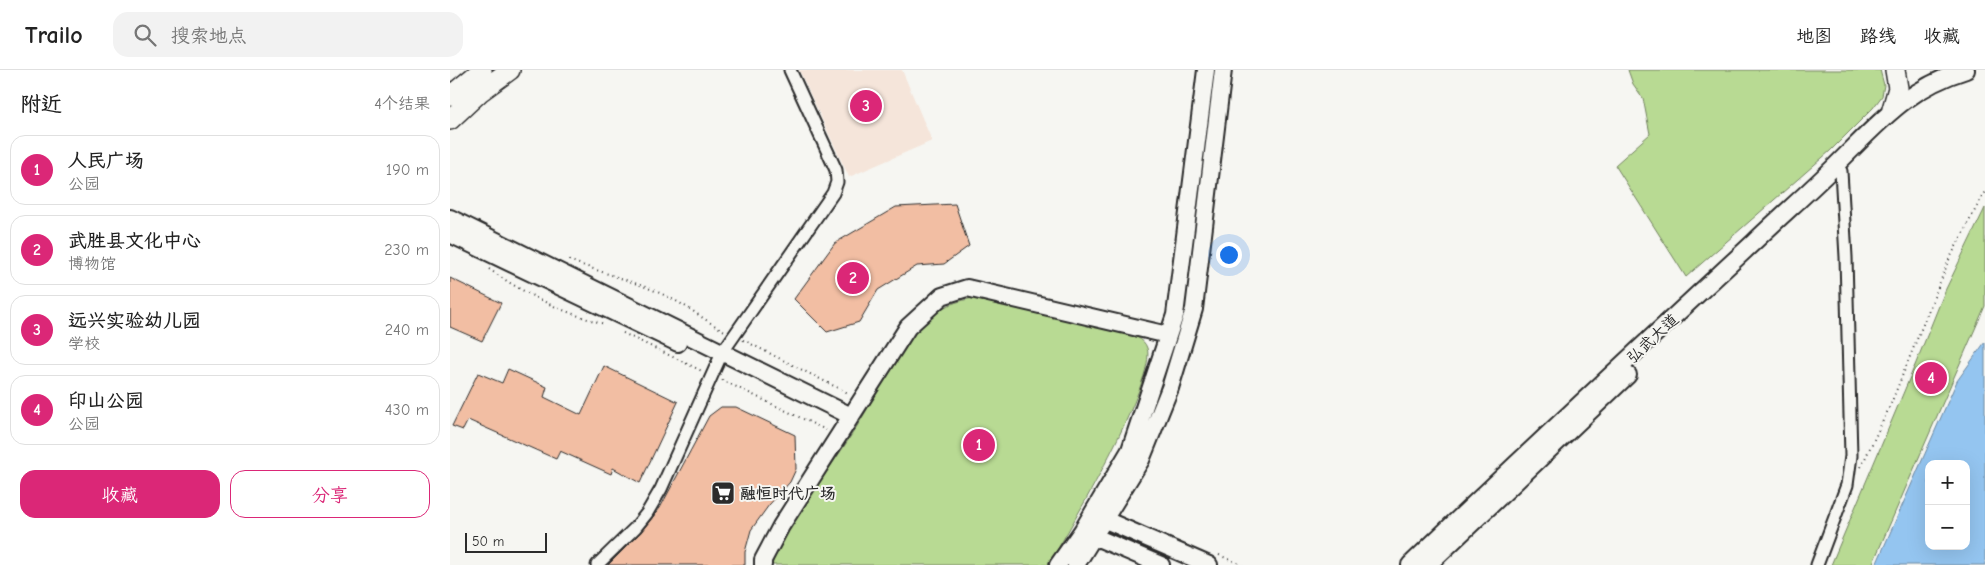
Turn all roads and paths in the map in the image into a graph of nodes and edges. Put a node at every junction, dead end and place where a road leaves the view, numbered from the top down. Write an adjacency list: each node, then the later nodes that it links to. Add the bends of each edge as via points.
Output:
1 (482, 70): 8 (main road)
2 (510, 70): 10 (main road)
3 (790, 70): 20 (street, via 836,170 837,182 833,193)
4 (1206, 70): 19 (main road, via 1175,315)
5 (1223, 70): 25 (main road, via 1194,309 1170,388 1141,460)
6 (1895, 70): 9 (main road, via 1898,88)
7 (1966, 70): 9 (main road, 弘武大道, via 1949,75)
8 (450, 96)
9 (1892, 109): 11 (main road, 弘武大道)
10 (450, 120)
11 (1839, 168): 33 (main road, 弘武大道, via 1510,469); 34 (main road, 弘武大道); 35 (street, via 1846,258 1850,456 1847,484)
12 (1985, 191): 24 (path, via 1949,260 1890,406)
13 (450, 218): 21 (main road)
14 (450, 234): 21 (main road)
15 (561, 257): 20 (path, via 683,305)
16 (488, 268): 17 (path, via 536,299)
17 (607, 325)
18 (623, 333): 21 (path)
19 (1168, 335): 22 (main road, via 967,288 942,296 908,327); 25 (main road, via 1130,450)
20 (734, 336): 21 (street); 22 (path)
21 (718, 364): 23 (main road); 23 (path); 27 (street, via 647,513)
22 (861, 400): 23 (main road)
23 (845, 425): 28 (main road, via 780,526)
24 (1858, 472)
25 (1098, 516): 26 (main road); 32 (main road)
26 (1088, 533): 29 (main road); 30 (main road); 31 (main road)
27 (597, 565)
28 (763, 565)
29 (1058, 565)
30 (1076, 565)
31 (1161, 565)
32 (1209, 565)
33 (1410, 565)
34 (1428, 565)
35 (1817, 565)

